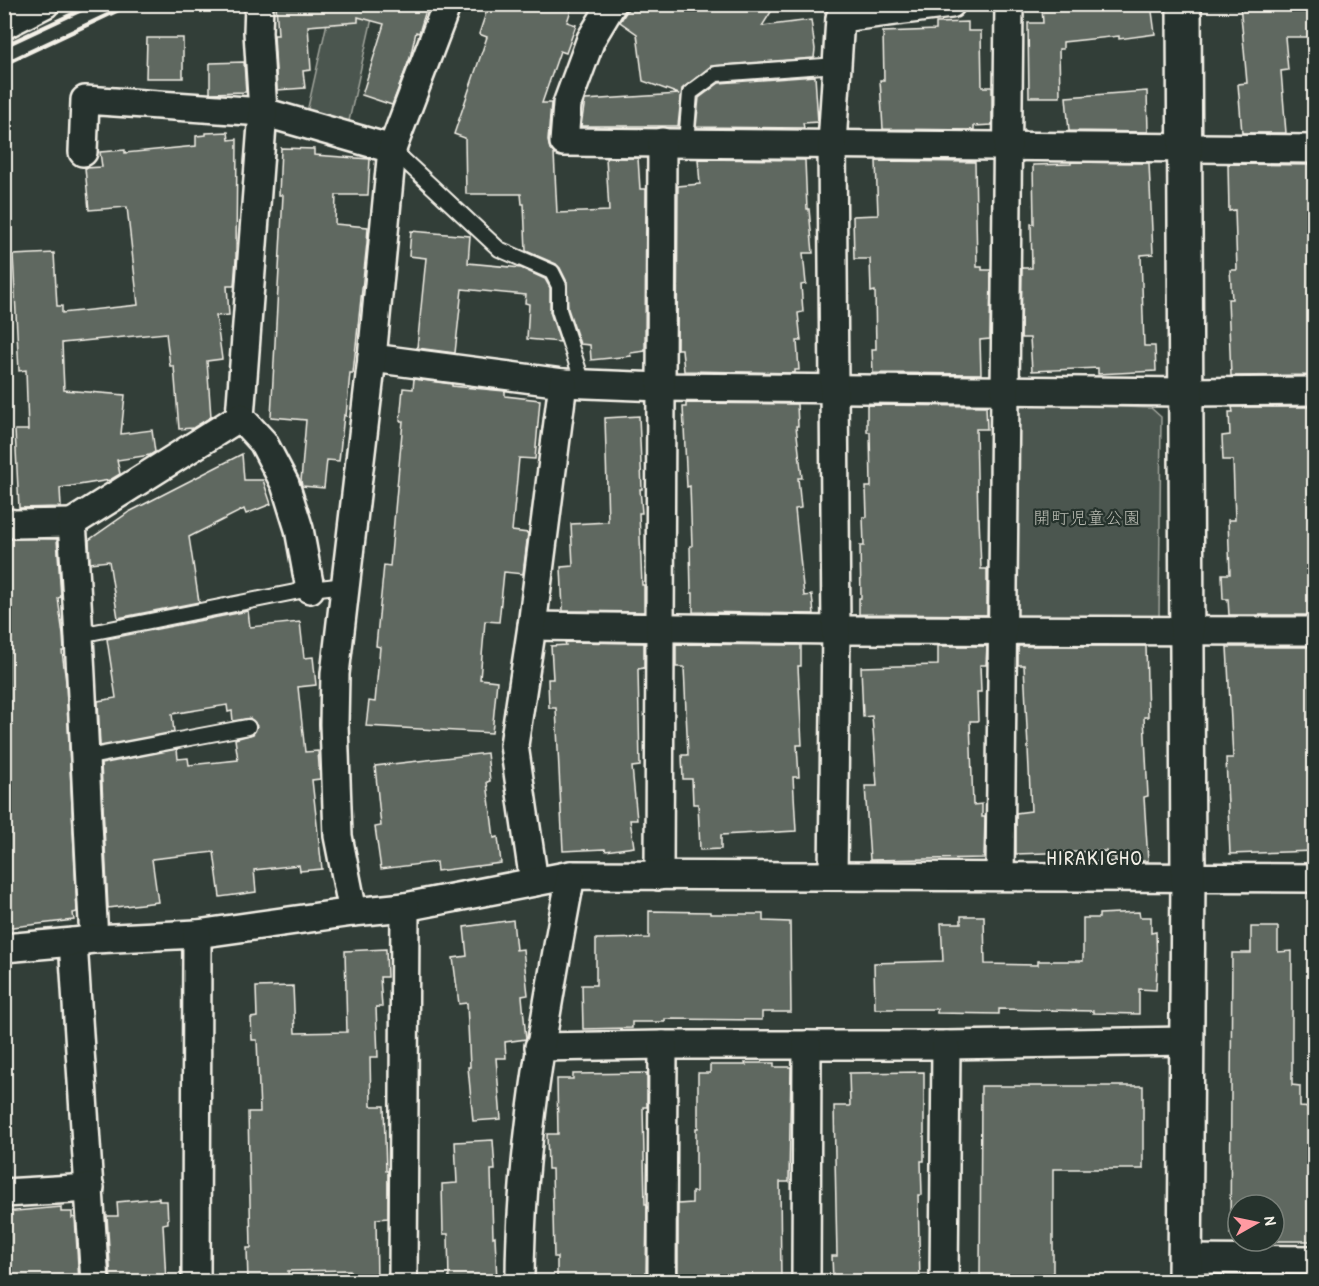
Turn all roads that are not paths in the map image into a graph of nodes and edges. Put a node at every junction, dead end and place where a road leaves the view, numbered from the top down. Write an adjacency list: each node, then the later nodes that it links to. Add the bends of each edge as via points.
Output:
1 (45, 4): 8 (street)
2 (259, 4): 10 (street)
3 (447, 4): 15 (street)
4 (612, 4): 11 (street, via 591,39 567,104 564,142)
5 (951, 4): 9 (street, via 840,18)
6 (1009, 4): 13 (street)
7 (1184, 4): 14 (street)
8 (4, 25)
9 (837, 65): 11 (lane, via 716,74 690,93); 12 (street)
10 (263, 112): 15 (street); 17 (street, via 85,100); 25 (street)
11 (674, 143): 12 (street); 20 (street)
12 (832, 144): 13 (street); 21 (street)
13 (1007, 145): 14 (street); 22 (street)
14 (1185, 148): 16 (street); 24 (street)
15 (392, 149): 18 (street); 19 (lane, via 499,249 552,272 559,286 559,310)
16 (1314, 149)
17 (83, 152)
18 (372, 358): 19 (street); 28 (street)
19 (573, 383): 20 (street); 30 (street)
20 (661, 387): 21 (street); 31 (street)
21 (834, 390): 22 (street); 32 (street)
22 (1005, 391): 24 (street); 33 (street)
23 (1314, 391): 24 (street)
24 (1186, 393): 34 (street)
25 (240, 417): 27 (street); 29 (street, via 263,442 285,484 299,529)
26 (4, 522): 27 (street)
27 (72, 523): 36 (street)
28 (346, 585): 29 (lane); 47 (street, via 335,674 334,724 338,836)
29 (310, 589): 36 (lane)
30 (532, 626): 31 (street); 45 (street, via 514,745)
31 (660, 628): 32 (street); 40 (street)
32 (836, 630): 33 (street); 41 (street)
33 (1003, 630): 34 (street); 42 (street)
34 (1187, 630): 35 (street); 43 (street)
35 (1314, 631)
36 (80, 635): 38 (street)
37 (248, 727): 38 (lane)
38 (83, 758): 49 (street)
39 (571, 876): 40 (street); 45 (street); 55 (street)
40 (659, 876): 41 (street)
41 (833, 876): 42 (street)
42 (1000, 876): 43 (street)
43 (1188, 876): 44 (street); 51 (street)
44 (1314, 878)
45 (534, 882): 46 (street)
46 (405, 907): 47 (street); 62 (street)
47 (353, 912): 48 (street)
48 (197, 933): 49 (street); 61 (street)
49 (83, 940): 50 (street); 56 (street)
50 (4, 948)
51 (1187, 1041): 54 (street); 59 (street)
52 (663, 1045): 53 (street); 55 (street); 64 (street)
53 (807, 1045): 54 (street); 65 (street)
54 (946, 1046): 66 (street)
55 (539, 1047): 63 (street, via 520,1224)
56 (90, 1188): 57 (street); 60 (street)
57 (4, 1193)
58 (1304, 1267): 59 (street)
59 (1185, 1270)
60 (95, 1281)
61 (196, 1281)
62 (403, 1281)
63 (520, 1281)
64 (662, 1281)
65 (806, 1281)
66 (944, 1281)

